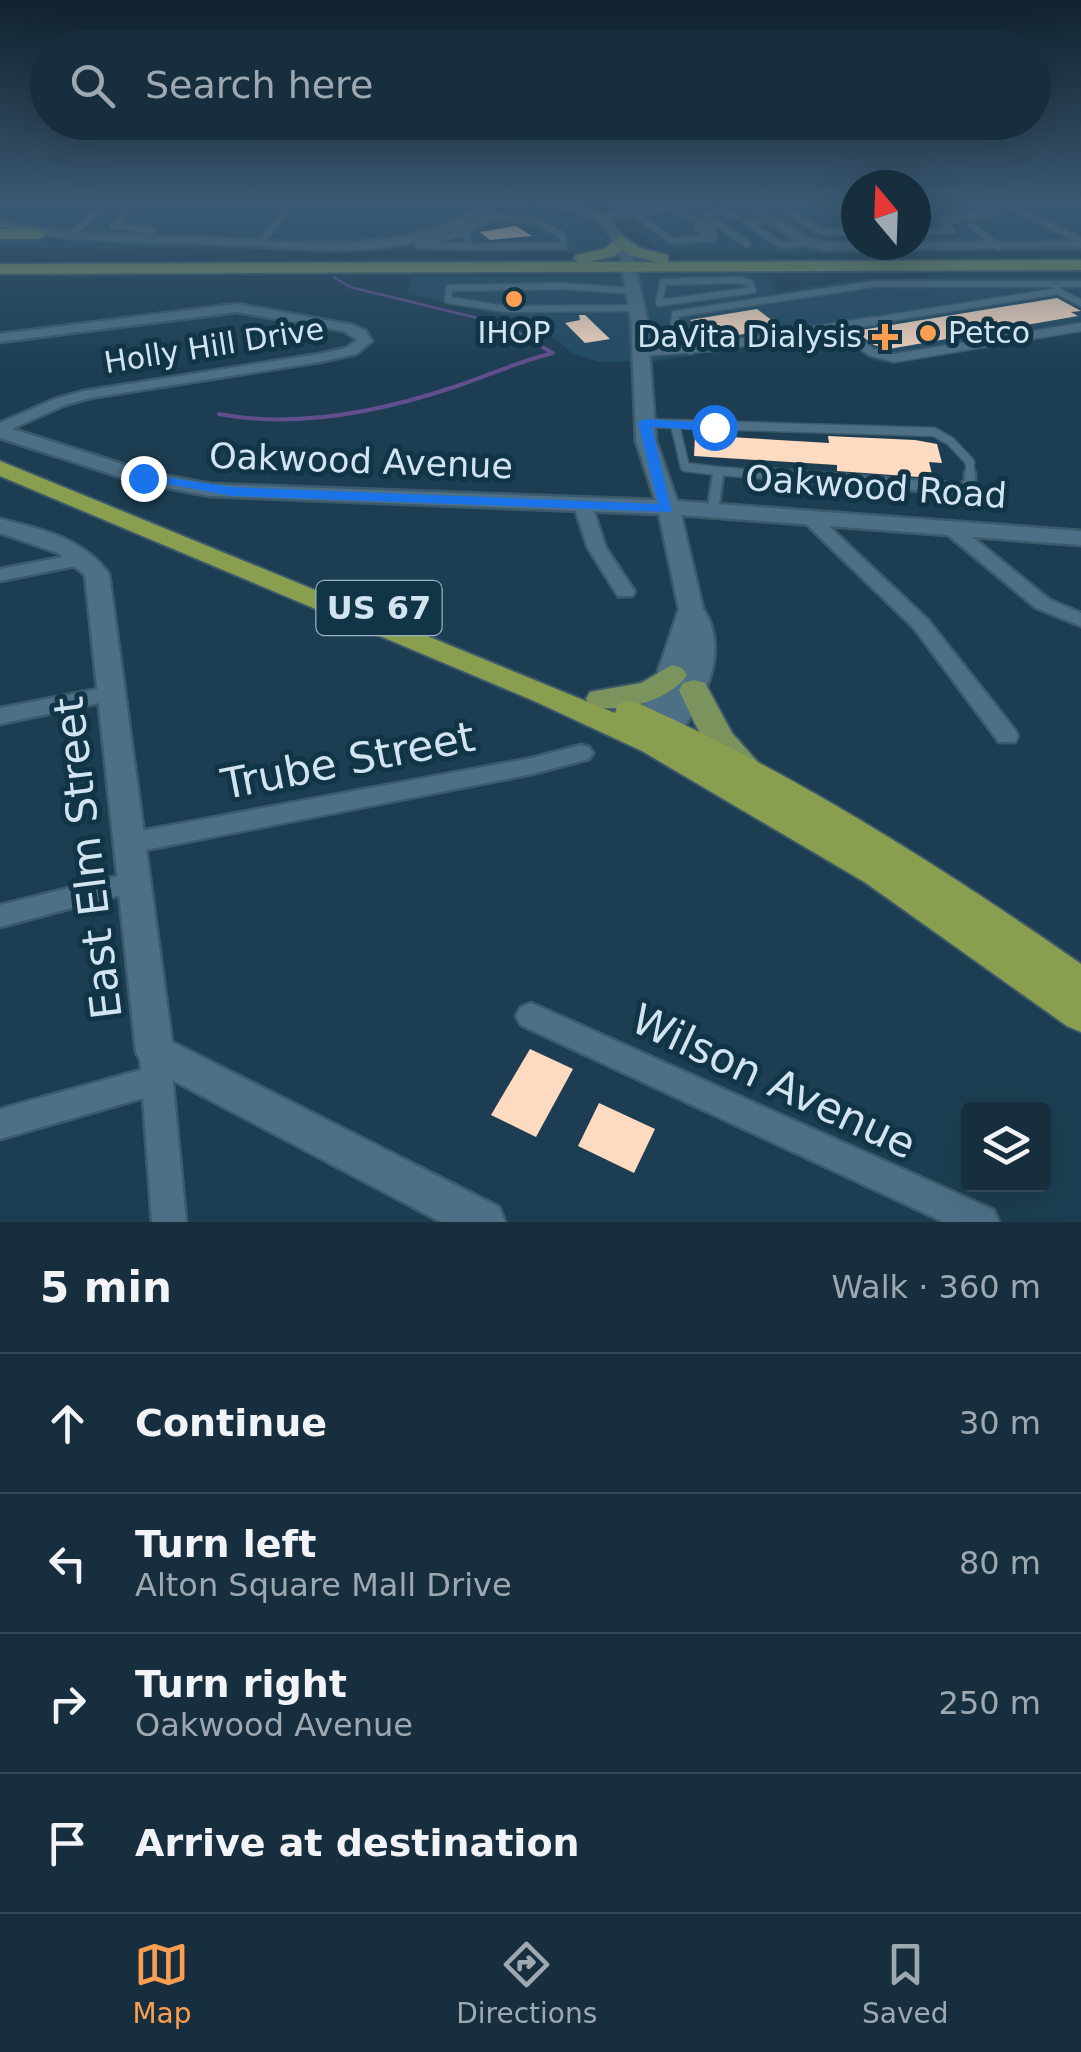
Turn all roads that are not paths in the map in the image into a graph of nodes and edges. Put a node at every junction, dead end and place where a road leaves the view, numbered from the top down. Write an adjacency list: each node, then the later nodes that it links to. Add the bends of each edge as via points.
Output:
1 (148, 257): 6 (main road)
2 (594, 257): 6 (main road)
3 (626, 257): 11 (street)
4 (650, 257): 8 (main road)
5 (1081, 263): 8 (main road)
6 (564, 264): 7 (main road); 11 (main road); 11 (main road, via 620,276)
7 (0, 269)
8 (690, 269): 9 (lane); 11 (main road); 11 (main road, via 649,272); 15 (lane); 18 (lane, via 701,297)
9 (675, 280): 20 (lane, via 660,284); 20 (lane, via 685,296)
10 (1081, 284): 16 (lane)
11 (634, 286): 17 (lane); 20 (lane); 21 (lane); 26 (street)
12 (708, 287): 13 (lane)
13 (719, 287)
14 (734, 287): 15 (lane)
15 (752, 287): 18 (lane)
16 (1056, 288): 19 (lane); 22 (lane); 25 (lane, via 874,284 675,314 674,337)
17 (607, 290): 21 (lane, via 602,306); 21 (lane, via 450,288 448,300)
18 (672, 302): 20 (lane)
19 (1081, 303)
20 (659, 304)
21 (572, 308)
22 (835, 327): 23 (lane, via 894,358); 25 (lane)
23 (1081, 328)
24 (0, 338): 29 (street, Holly Hill Drive, via 238,308 348,328 365,341 319,358 70,398)
25 (690, 350): 26 (lane)
26 (642, 352): 27 (street)
27 (644, 423): 28 (lane); 33 (street)
28 (675, 425): 31 (lane, via 685,466); 31 (lane, via 934,432 970,462 970,482 941,489)
29 (0, 430): 32 (street, Oakwood Avenue, via 143,478 210,490)
30 (0, 466): 45 (highway, US 67, via 296,575); 47 (highway, US 67)
31 (718, 471): 34 (lane)
32 (582, 503): 33 (street, Oakwood Avenue); 41 (street, via 597,548)
33 (666, 509): 34 (street, Oakwood Road); 43 (street, via 680,541 690,610 700,621)
34 (714, 510): 35 (street, Oakwood Road)
35 (809, 517): 37 (street, Oakwood Road); 48 (street, via 921,624)
36 (0, 526): 39 (street)
37 (949, 528): 38 (street, Oakwood Road); 42 (street, via 1044,604)
38 (1081, 538)
39 (83, 559): 40 (street); 44 (street, East Elm Street, via 102,590)
40 (0, 575)
41 (625, 592)
42 (1081, 620)
43 (683, 682): 45 (main road); 47 (street, via 688,704); 50 (main road, via 720,740)
44 (114, 693): 46 (street); 51 (street, East Elm Street)
45 (601, 699): 47 (highway, US 67)
46 (0, 716)
47 (651, 731): 50 (highway, US 67); 55 (highway, US 67, via 864,864)
48 (1007, 736)
49 (581, 754): 51 (street, Trube Street)
50 (750, 771): 54 (highway, US 67, via 868,839)
51 (130, 843): 52 (street, East Elm Street)
52 (134, 882): 53 (street); 57 (street, East Elm Street)
53 (0, 916)
54 (1081, 986)
55 (1081, 1014)
56 (532, 1016): 61 (street, Wilson Avenue)
57 (156, 1066): 58 (street); 59 (street); 60 (street, East Elm Street)
58 (0, 1124)
59 (170, 1222)
60 (484, 1222)
61 (982, 1222)

